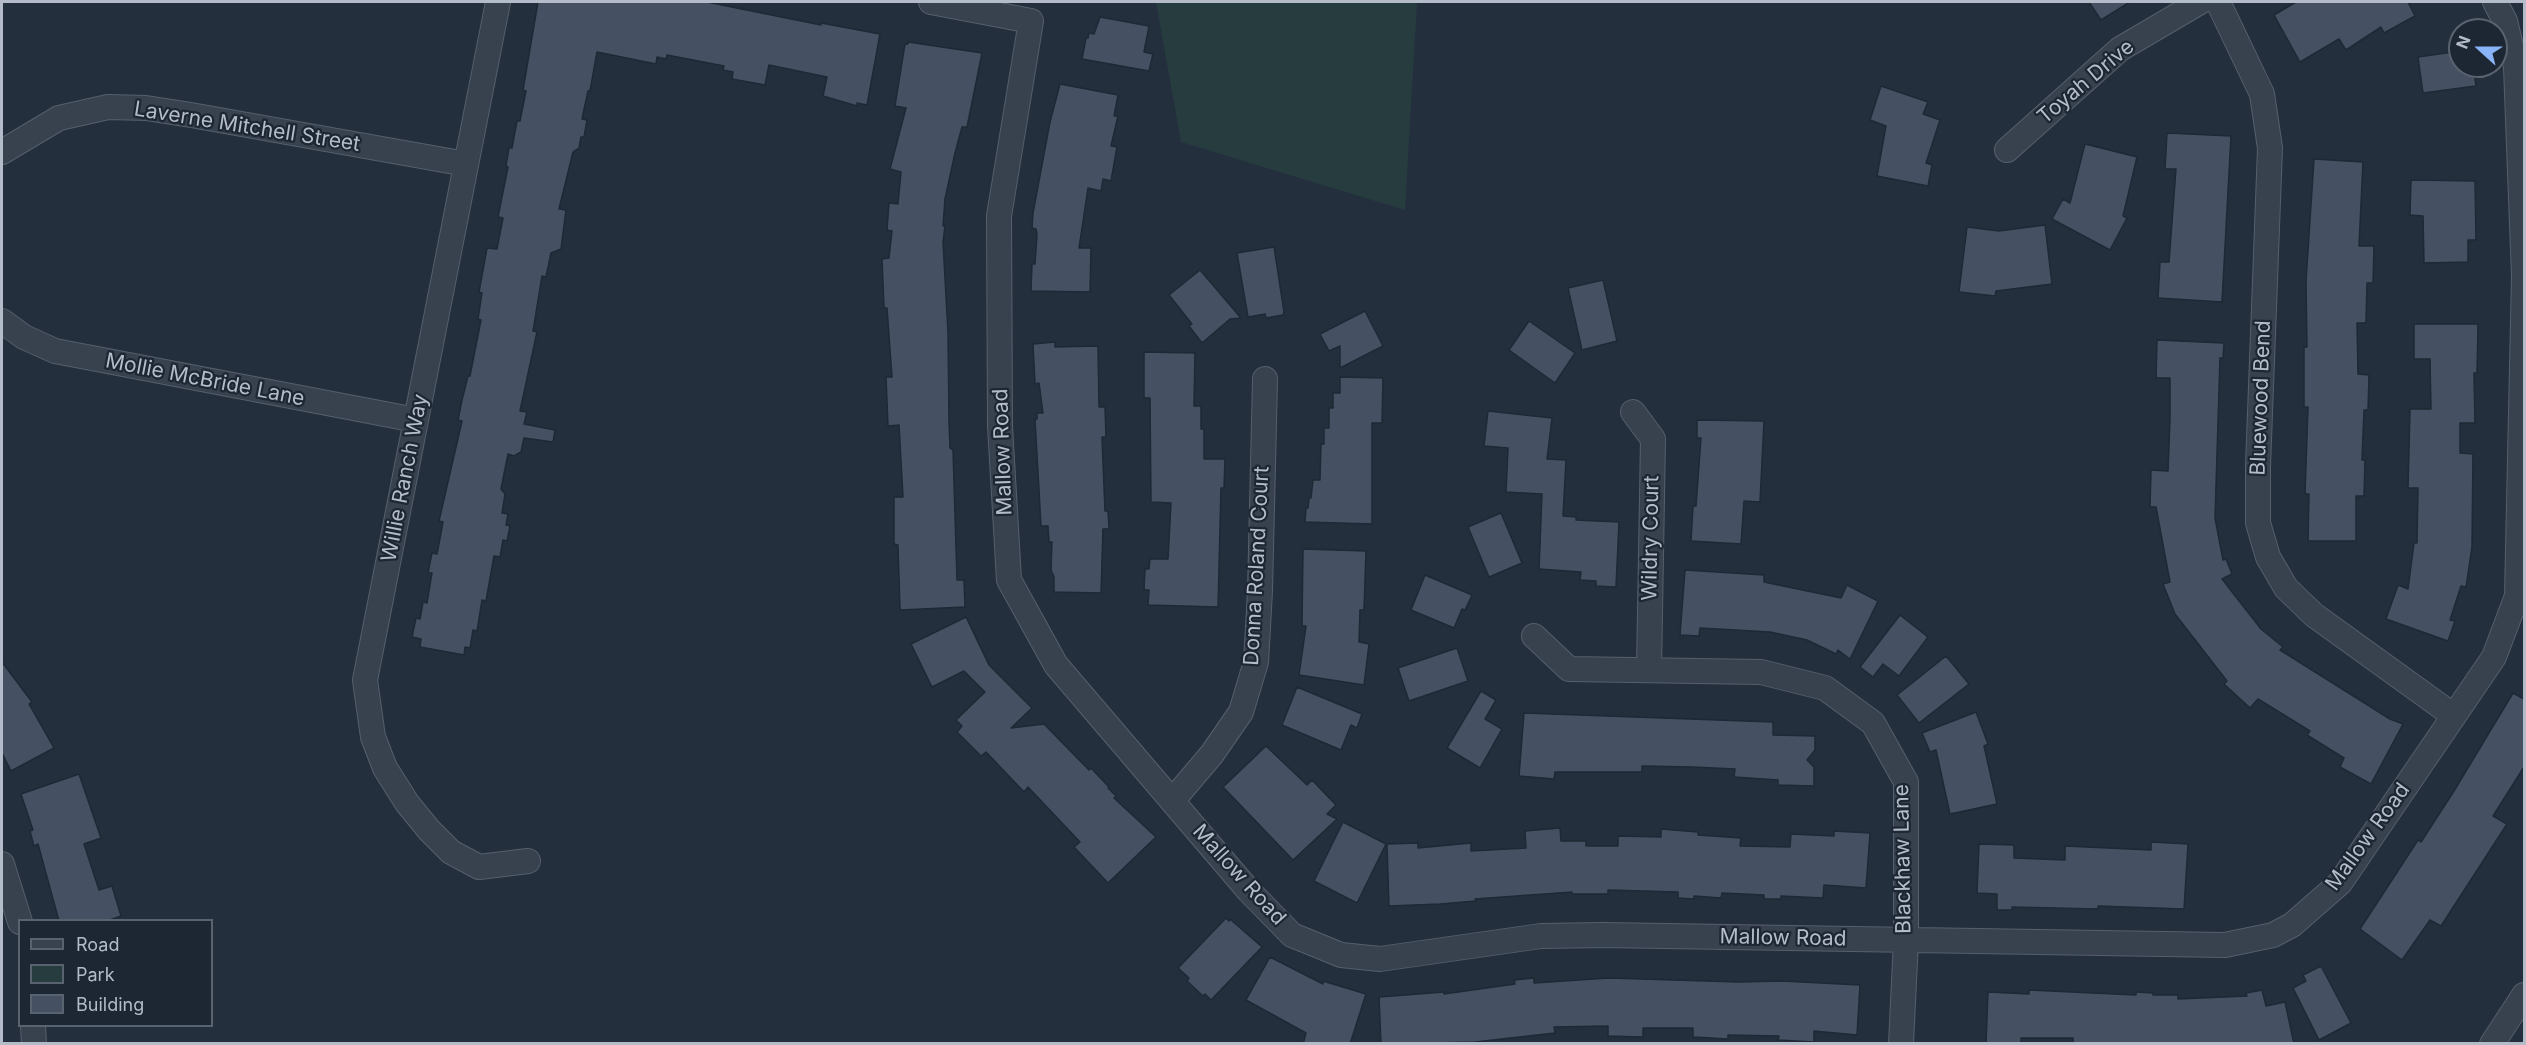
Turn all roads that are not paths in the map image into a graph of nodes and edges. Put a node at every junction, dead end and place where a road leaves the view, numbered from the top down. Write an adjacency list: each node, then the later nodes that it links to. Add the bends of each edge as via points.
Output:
1 (498, 2): 8 (street, Willie Ranch Way)
2 (931, 2): 17 (street, Mallow Road, via 1031,21 999,216 1000,426 1010,580 1056,665)
3 (2200, 2): 6 (street, Toyah Drive, via 2120,49)
4 (2218, 2): 16 (street, Bluewood Bend, via 2262,94 2270,148 2258,466 2258,523 2268,557 2286,588 2314,615)
5 (2495, 2): 9 (street, Mallow Road, via 2505,21 2516,68)
6 (2007, 150)
7 (2, 152): 8 (street, Laverne Mitchell Street, via 59,118 108,106 191,115)
8 (466, 164): 13 (street, Willie Ranch Way)
9 (2524, 276): 16 (street, Mallow Road, via 2517,596 2494,657)
10 (2, 321): 13 (street, Mollie McBride Lane, via 24,337 55,351)
11 (1265, 380): 17 (street, Donna Roland Court, via 1256,662 1240,712 1212,754)
12 (1633, 412): 15 (street, Wildry Court, via 1653,439)
13 (416, 420): 18 (street, Willie Ranch Way, via 365,681 373,737 384,768 407,803 452,852 480,867)
14 (1534, 636): 15 (street, Blackhaw Lane, via 1569,669)
15 (1649, 670): 21 (street, Blackhaw Lane, via 1761,672 1825,688 1873,723 1906,782)
16 (2454, 716): 21 (street, Mallow Road, via 2340,883 2292,926 2273,935 2225,945)
17 (1173, 800): 21 (street, Mallow Road, via 1249,891 1292,935 1341,955 1380,959 1541,936)
18 (528, 861)
19 (2, 864): 20 (street)
20 (19, 919)
21 (1906, 940): 25 (street, Blackhaw Lane)
22 (2524, 995): 26 (street)
23 (33, 1027): 24 (street)
24 (34, 1044)
25 (1901, 1044)
26 (2492, 1044)

